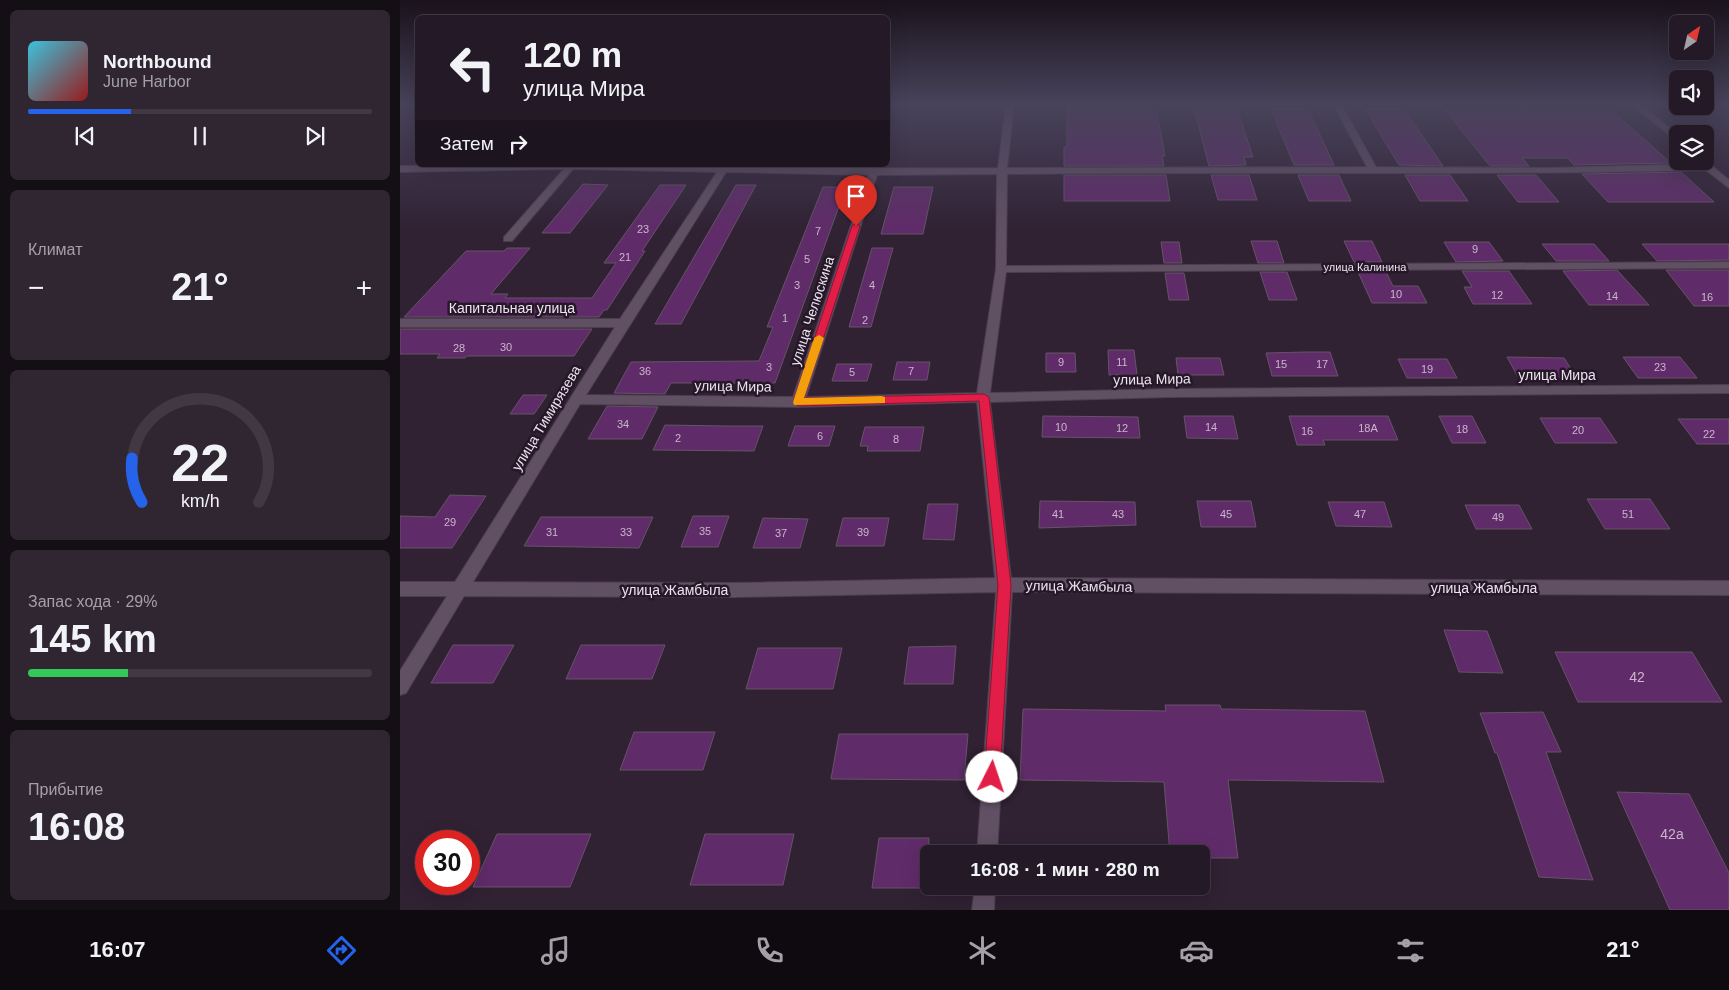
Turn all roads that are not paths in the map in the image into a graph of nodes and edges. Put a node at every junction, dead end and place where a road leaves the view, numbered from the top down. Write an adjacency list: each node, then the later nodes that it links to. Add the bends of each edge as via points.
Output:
1 (1005, 146): 9 (street)
2 (1360, 146): 8 (street)
3 (1669, 166): 8 (street, via 1548,171)
4 (537, 167): 11 (street)
5 (570, 167): 14 (street)
6 (648, 167): 7 (street)
7 (724, 168): 12 (street); 18 (street, улица Тимирязева)
8 (1372, 169): 9 (street)
9 (1002, 170): 12 (street); 16 (street)
10 (1712, 170): 13 (street)
11 (402, 171)
12 (873, 172): 22 (street, улица Челюскина)
13 (1729, 185)
14 (508, 239)
15 (1729, 265): 16 (street, улица Калинина)
16 (1001, 269): 20 (street)
17 (400, 322): 18 (street, Капитальная улица)
18 (623, 324): 21 (street, улица Тимирязева)
19 (1729, 389): 20 (street, улица Мира)
20 (984, 397): 22 (street, улица Мира); 23 (street)
21 (576, 399): 22 (street, улица Мира); 26 (street, улица Тимирязева)
22 (798, 402)
23 (1004, 585): 24 (street, улица Жамбыла); 26 (street, улица Жамбыла, via 734,590); 28 (street)
24 (1729, 588)
25 (400, 589): 26 (street, улица Жамбыла)
26 (461, 589): 27 (street, улица Тимирязева)
27 (400, 687)
28 (988, 845)
29 (984, 895): 30 (street)
30 (983, 910)

